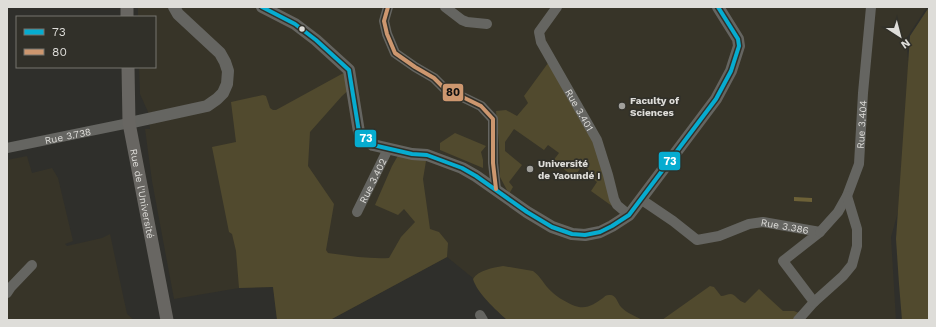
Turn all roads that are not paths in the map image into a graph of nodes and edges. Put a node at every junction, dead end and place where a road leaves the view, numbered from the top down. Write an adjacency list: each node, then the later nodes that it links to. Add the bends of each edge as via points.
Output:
1 (174, 7): 10 (street, via 178,14 220,53 228,72 227,84 217,99 207,106)
2 (262, 7): 12 (street, via 295,24 349,70 360,132 373,145)
3 (388, 7): 13 (street, via 384,21 395,53 434,78 444,88 481,106 493,119)
4 (445, 7): 8 (street, via 462,20)
5 (557, 7): 17 (street, Rue 3.401, via 539,32 541,42 597,140 617,205)
6 (718, 7): 15 (street, via 738,39 739,46 731,71 716,99)
7 (871, 7): 14 (street, Rue 3.404, via 859,164)
8 (487, 24)
9 (128, 68): 10 (main road, Rue de l'Université)
10 (129, 123): 11 (street, Rue 3.738); 22 (main road, Rue de l'Université)
11 (7, 148)
12 (388, 149): 13 (street, via 427,156 462,168); 16 (street, Rue 3.402)
13 (496, 189): 17 (street, via 552,227 572,234 600,232)
14 (847, 196): 18 (street, Rue 3.404, via 838,212); 21 (street, via 857,229 857,246 852,266)
15 (642, 200): 17 (street); 18 (street, Rue 3.386, via 697,240 763,222)
16 (357, 212)
17 (629, 215)
18 (820, 232): 21 (street, Rue 3.386, via 783,261)
19 (32, 265): 20 (street)
20 (7, 293)
21 (814, 302): 23 (street)
22 (167, 320)
23 (798, 320)

